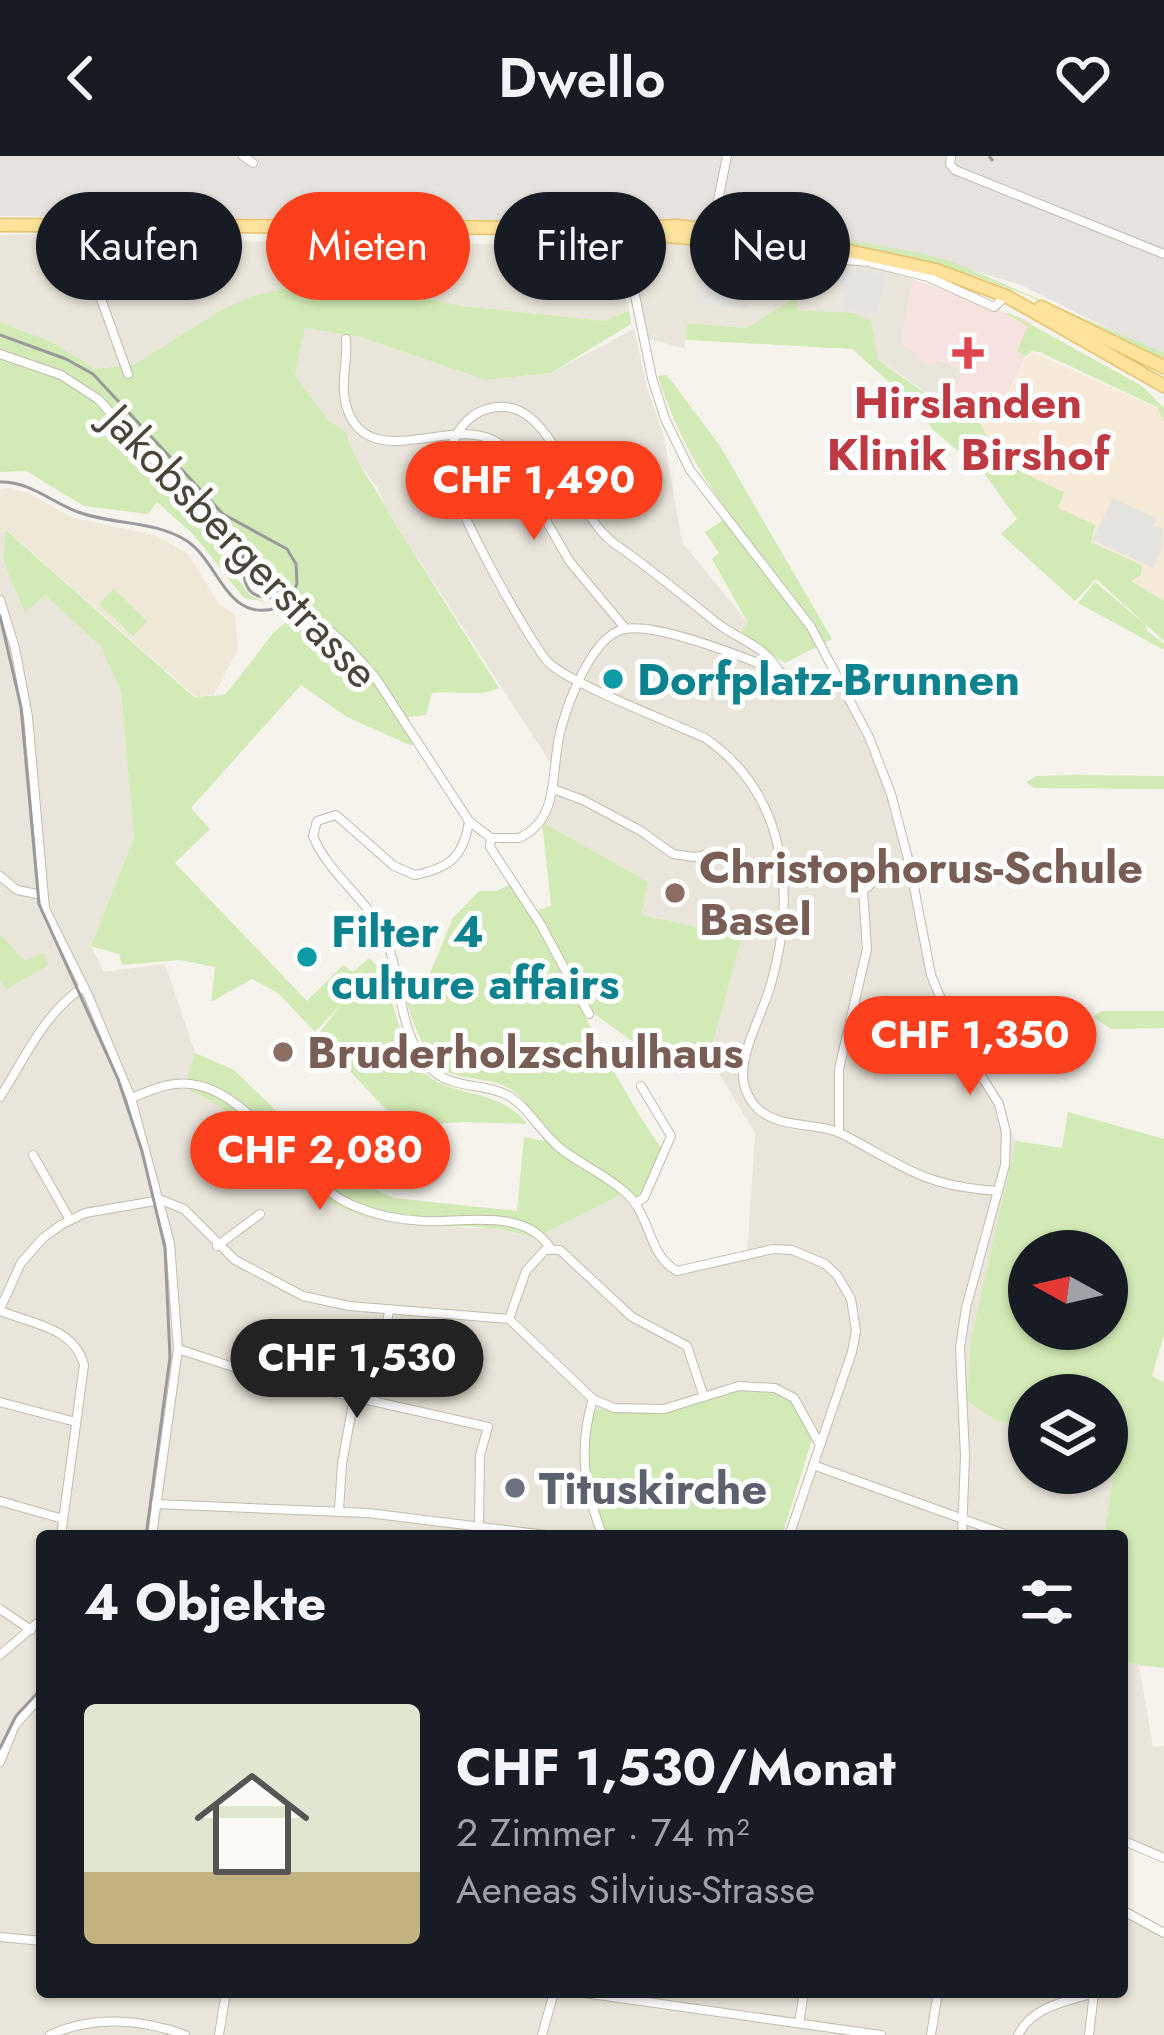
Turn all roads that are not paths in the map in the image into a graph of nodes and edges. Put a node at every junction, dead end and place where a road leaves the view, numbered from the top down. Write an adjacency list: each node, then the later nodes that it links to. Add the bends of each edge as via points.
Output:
1 (243, 156): 4 (street)
2 (727, 156): 5 (street)
3 (951, 156): 11 (street, via 955,170)
4 (253, 163)
5 (719, 192)
6 (0, 225): 7 (main road)
7 (36, 225)
8 (242, 226): 9 (main road)
9 (494, 229)
10 (850, 252): 13 (main road)
11 (1164, 254)
12 (850, 260): 13 (street, via 928,277 994,307)
13 (1006, 296): 18 (main road); 20 (main road)
14 (101, 300): 19 (street)
15 (636, 300): 24 (street, via 652,378 690,470 811,627)
16 (346, 339): 21 (street, via 346,404 360,431 401,441)
17 (0, 354): 28 (street, Jakobsbergerstrasse, via 61,375 98,399 223,536 347,646)
18 (1164, 368)
19 (128, 374)
20 (1164, 386)
21 (457, 434): 23 (street, via 486,435 505,448 570,562); 25 (street, via 492,407 521,412 611,542 760,649); 26 (street, via 447,464 465,520 547,660)
22 (0, 600): 33 (street, via 28,717)
23 (625, 628): 25 (street, via 713,646); 26 (street, via 608,637)
24 (835, 672): 25 (street, via 810,681); 31 (street, via 869,736)
25 (780, 673)
26 (579, 681): 27 (street, via 559,732); 39 (street, via 705,738 759,791 779,855 782,919 742,1077 760,1110)
27 (553, 789): 29 (street, via 532,832); 30 (street, via 673,854)
28 (470, 821): 29 (street, Jakobsbergerstrasse); 43 (street, via 455,861 415,875 337,815 316,821 313,836 385,935 400,1002 433,1071 506,1094 562,1150)
29 (491, 838): 35 (street)
30 (712, 854)
31 (910, 866): 39 (street, via 863,891 867,950 839,1069); 41 (street, via 942,1005 999,1104 1006,1132)
32 (0, 876): 33 (street)
33 (41, 895): 34 (street)
34 (84, 987): 37 (street, via 45,1026); 38 (street)
35 (589, 1014)
36 (640, 1086): 43 (street, via 671,1136)
37 (0, 1097)
38 (131, 1098): 42 (street); 47 (street, via 176,1083 200,1086 235,1102 306,1176 349,1204 400,1220 509,1222 544,1237)
39 (839, 1132): 41 (street, via 925,1180)
40 (33, 1155): 45 (street)
41 (998, 1191): 63 (street, via 960,1348)
42 (160, 1200): 45 (street); 46 (street, via 184,1209); 51 (street)
43 (635, 1203): 58 (street, via 665,1264 677,1271 772,1249 808,1255 837,1275 856,1331)
44 (260, 1214): 46 (street)
45 (70, 1220): 48 (street, via 21,1263)
46 (217, 1246): 49 (street, via 303,1296)
47 (551, 1249): 50 (street, via 526,1271); 52 (street, via 632,1317 688,1346)
48 (0, 1310): 57 (street, via 70,1337 80,1349)
49 (389, 1311): 50 (street); 55 (street)
50 (509, 1318): 54 (street)
51 (178, 1349): 53 (street); 61 (street)
52 (704, 1397): 54 (street, via 637,1412); 58 (street, via 739,1386 775,1388 794,1398)
53 (353, 1398): 55 (street); 62 (street)
54 (593, 1400): 69 (street, via 584,1475)
55 (372, 1401): 65 (street, via 488,1427)
56 (0, 1402): 57 (street)
57 (76, 1422): 64 (street)
58 (820, 1444): 59 (street)
59 (813, 1465): 63 (street); 70 (street)
60 (0, 1501): 64 (street)
61 (155, 1504): 62 (street); 67 (street)
62 (339, 1510): 65 (street)
63 (963, 1516): 71 (street); 72 (street)
64 (63, 1520): 66 (street)
65 (478, 1525): 68 (street)
66 (62, 1530)
67 (153, 1530)
68 (513, 1530)
69 (601, 1530)
70 (791, 1530)
71 (962, 1530)
72 (996, 1530)
73 (0, 1609): 75 (street)
74 (36, 1625): 75 (street)
75 (31, 1630): 76 (street)
76 (0, 1655)
77 (36, 1702): 78 (street, via 15,1725)
78 (0, 1762)
79 (1128, 1843): 80 (street)
80 (1164, 1858)
81 (1128, 1913): 82 (street)
82 (1164, 1934)
83 (0, 1937): 84 (street)
84 (36, 1940)
85 (225, 1998): 95 (street)
86 (552, 1998): 96 (street)
87 (619, 1998): 92 (street)
88 (803, 1998): 92 (street)
89 (937, 1998): 98 (street)
90 (1078, 1998): 99 (street, via 1032,2015)
91 (1093, 1998): 100 (street)
92 (799, 2024): 97 (street)
93 (50, 2035): 94 (street, via 114,2021)
94 (185, 2035)
95 (219, 2035)
96 (542, 2035)
97 (881, 2035)
98 (931, 2035)
99 (1018, 2035)
100 (1089, 2035)

